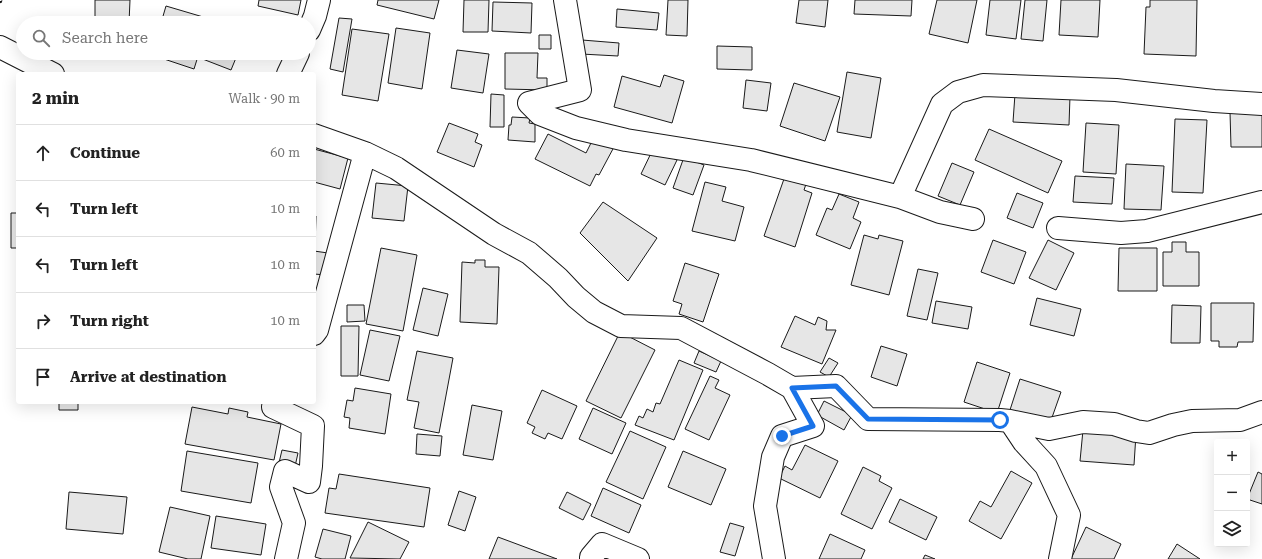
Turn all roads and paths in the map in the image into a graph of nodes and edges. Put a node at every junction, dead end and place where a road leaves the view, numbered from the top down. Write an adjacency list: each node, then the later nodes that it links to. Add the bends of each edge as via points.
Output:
1 (319, 0): 3 (street)
2 (565, 0): 13 (street, via 580,90 529,103 540,114 576,128 626,140 751,160)
3 (316, 16)
4 (3, 48): 5 (street)
5 (16, 55)
6 (27, 60): 8 (street)
7 (295, 60): 9 (street)
8 (50, 72)
9 (289, 72)
10 (1262, 104): 13 (street, via 1116,90 983,85 970,88 958,92 942,104)
11 (316, 136): 12 (street)
12 (366, 153): 17 (street); 18 (street, via 396,168 494,234 529,253 594,312 621,326 681,328)
13 (900, 197): 15 (street, via 940,212)
14 (1262, 202): 16 (street, via 1148,231 1121,233)
15 (973, 219)
16 (1058, 228)
17 (316, 331)
18 (792, 388): 21 (street, via 836,386 868,419); 25 (street, via 813,426 782,436 773,457 765,506)
19 (274, 404): 22 (street, via 273,407 313,426 309,482 285,471 281,487 294,523)
20 (1262, 412): 21 (street, via 1240,420 1192,421 1149,433 1114,424 1083,422 1050,429)
21 (1010, 421): 26 (street, via 1024,442 1046,466 1069,514)
22 (286, 559)
23 (591, 559): 24 (street, via 602,544)
24 (638, 559)
25 (774, 559)
26 (1060, 559)

